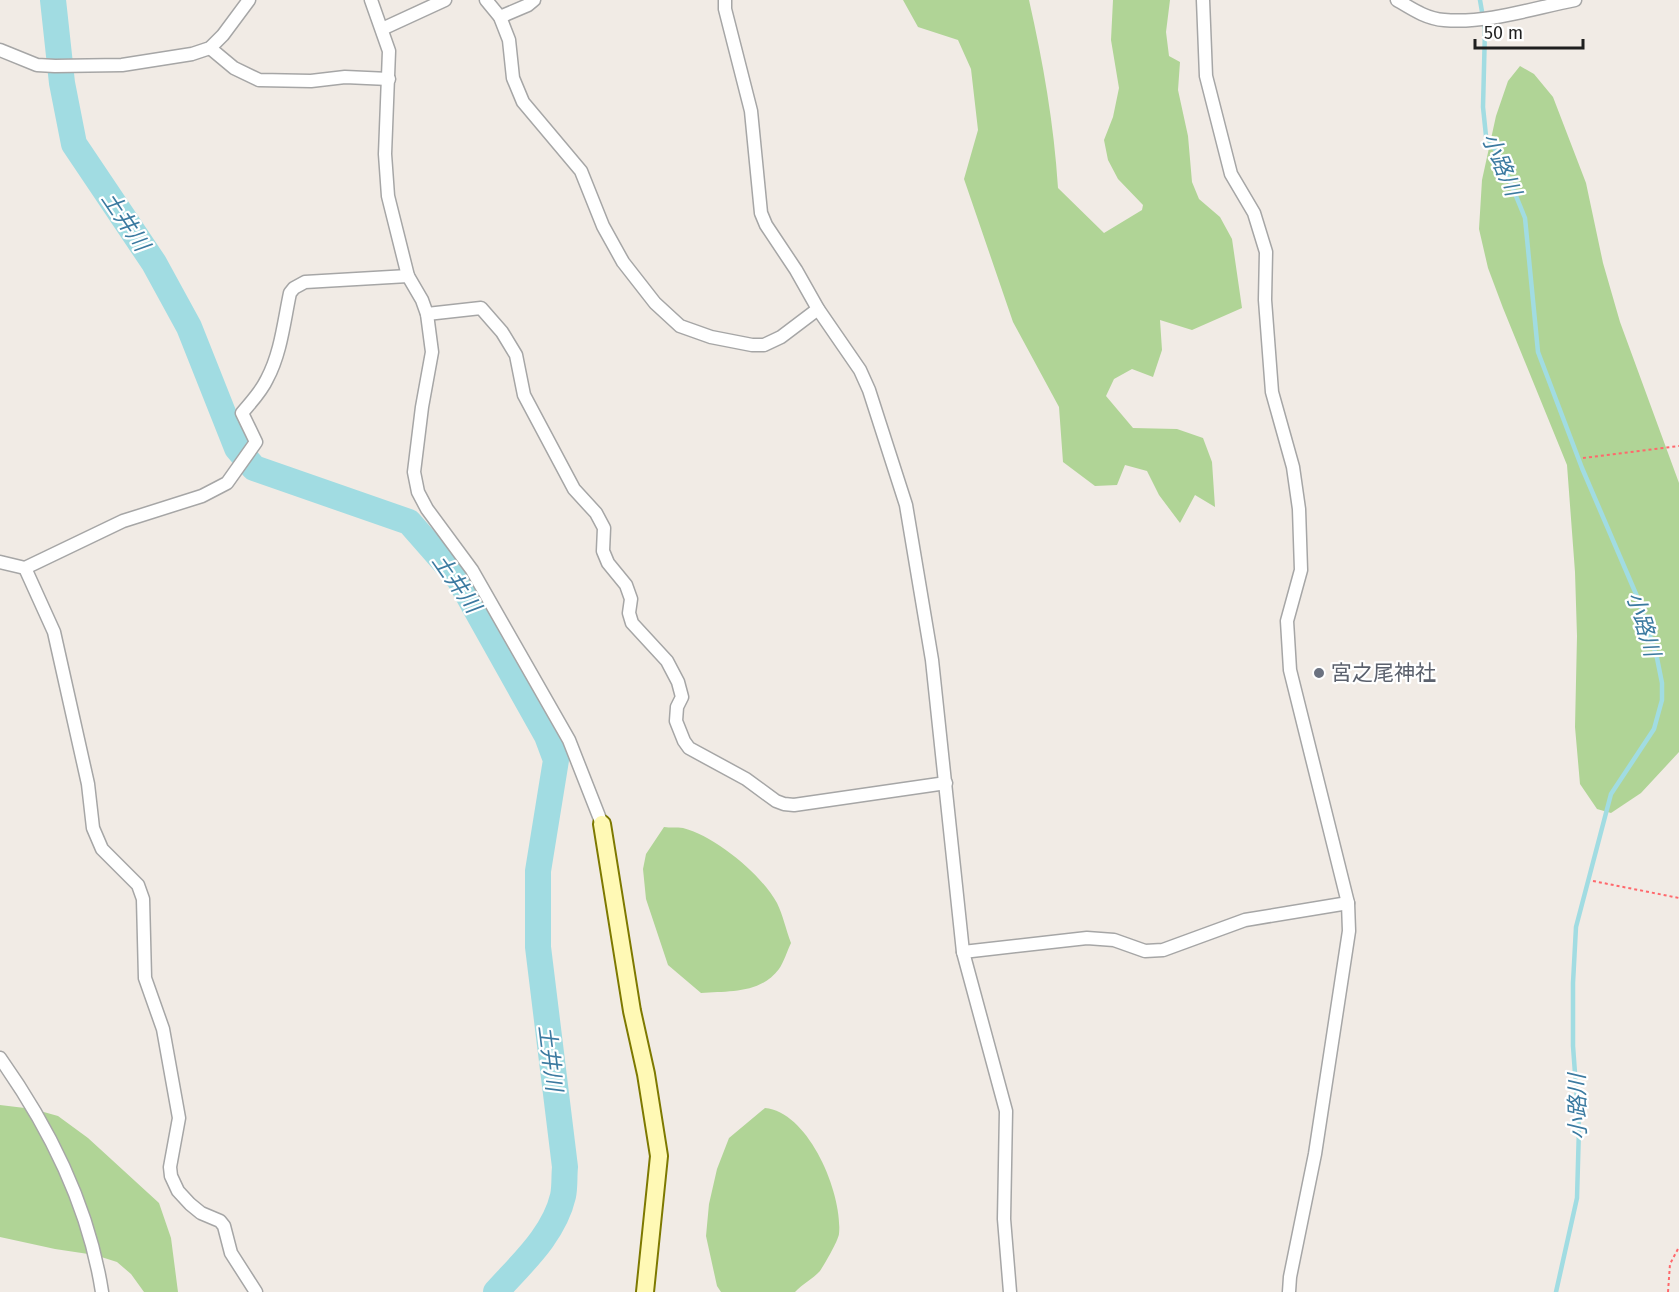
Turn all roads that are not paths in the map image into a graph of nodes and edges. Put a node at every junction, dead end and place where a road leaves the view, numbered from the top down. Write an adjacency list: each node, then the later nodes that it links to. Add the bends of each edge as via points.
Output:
1 (249, 0): 12 (street)
2 (371, 0): 11 (street)
3 (445, 0): 11 (street)
4 (486, 0): 10 (street)
5 (534, 0): 10 (street)
6 (724, 0): 16 (street, via 751,111 761,213)
7 (1203, 0): 22 (street, via 1206,76 1231,174 1254,213 1266,252 1265,300 1272,392 1293,467 1299,509 1301,570 1287,621 1290,670)
8 (1397, 0): 9 (street, via 1420,14 1443,20 1484,19)
9 (1569, 1)
10 (500, 17): 16 (street, via 509,40 513,78 523,102 581,171 603,226 623,262 655,303 680,326 711,338 764,345)
11 (382, 29): 14 (street, via 389,51)
12 (210, 48): 13 (street, via 122,65 78,66 37,65); 14 (street, via 234,68 259,80)
13 (0, 50)
14 (389, 79): 15 (street, via 385,154 388,196)
15 (408, 276): 17 (street); 19 (street, via 305,282 294,288 268,378 242,413 256,442 227,483 202,496 123,521)
16 (818, 309): 20 (street, via 860,370 869,390 906,505 932,660)
17 (428, 314): 20 (street, via 481,308 516,355 524,395 574,489 604,528 603,551 632,599 632,623 667,661 678,682 682,697 676,721 689,748 746,778 784,804); 21 (street, via 432,352 414,472 418,492 472,570 569,741)
18 (0, 562): 19 (street)
19 (25, 568): 26 (street, via 54,632 88,784 93,828 102,849 138,885 142,898 145,978 164,1029 179,1118 171,1176 190,1203 224,1226 231,1253)
20 (946, 783): 23 (street)
21 (602, 824): 27 (street, via 659,1156)
22 (1348, 903): 23 (street, via 1245,920 1162,950 1145,951 1114,940 1087,938); 29 (street, via 1349,931 1342,978)
23 (963, 952): 28 (street, via 1006,1111 1004,1219)
24 (0, 1058): 25 (street, via 48,1132 73,1188)
25 (102, 1292)
26 (256, 1292)
27 (645, 1292)
28 (1010, 1292)
29 (1290, 1292)

